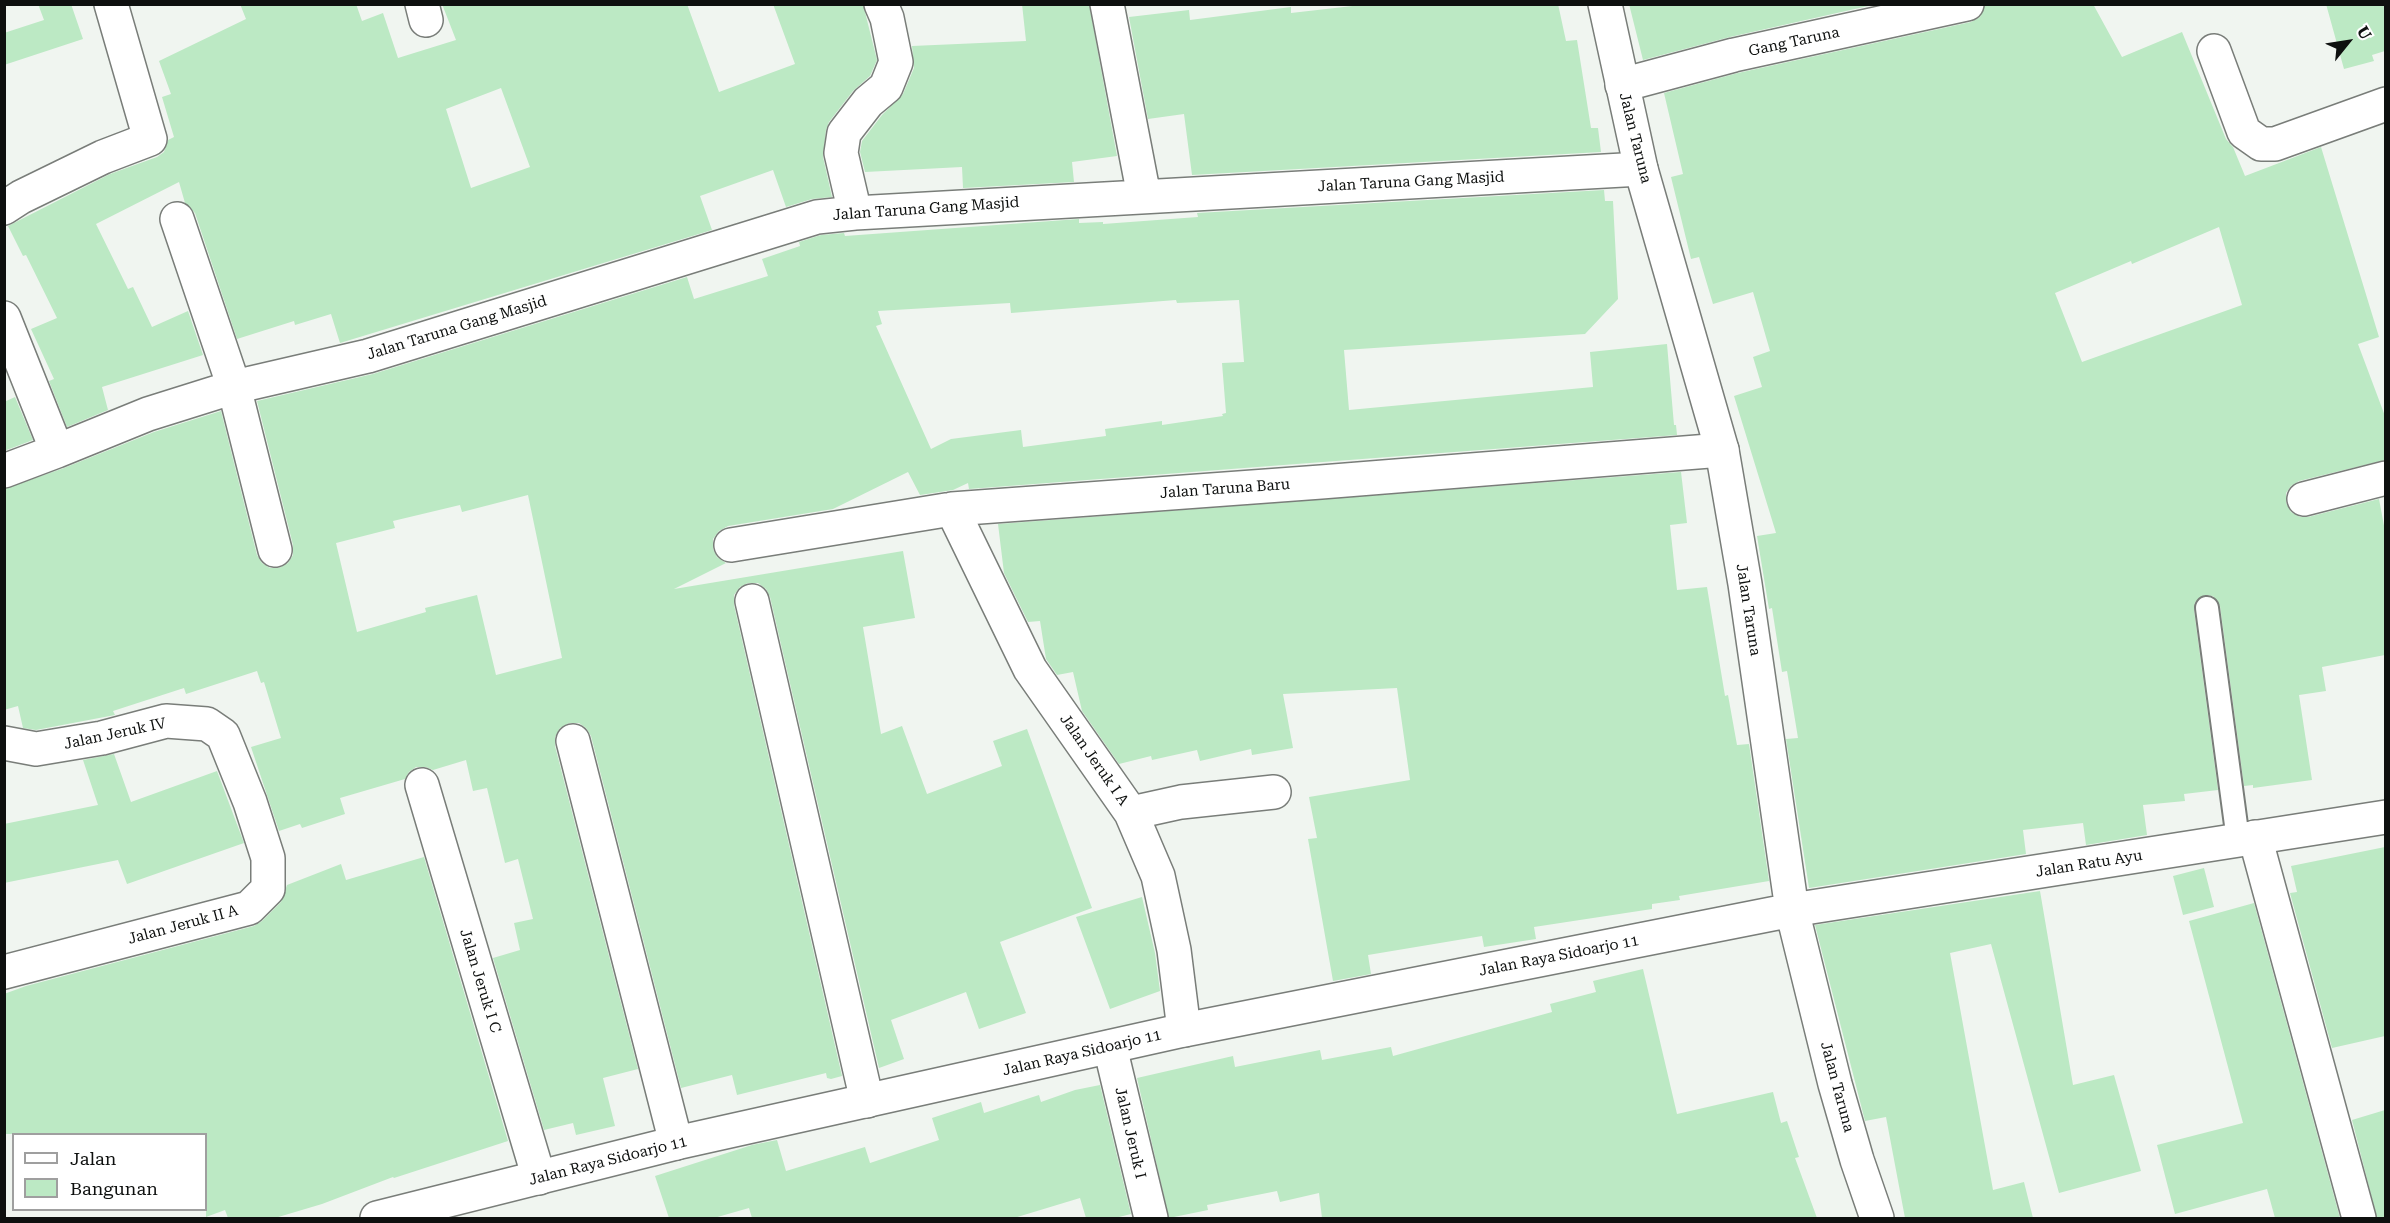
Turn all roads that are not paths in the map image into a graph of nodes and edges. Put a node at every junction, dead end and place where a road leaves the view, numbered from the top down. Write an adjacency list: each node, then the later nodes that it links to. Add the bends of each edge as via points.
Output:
1 (111, 4): 11 (street, via 150,139 103,157)
2 (881, 4): 12 (street, via 896,62 886,87 868,102 844,133 841,153)
3 (1107, 4): 10 (street)
4 (1605, 4): 7 (street, Jalan Taruna)
5 (1967, 4): 7 (street, Gang Taruna)
6 (2214, 51): 8 (street, via 2244,132 2261,144 2275,144)
7 (1622, 85): 9 (street, Jalan Taruna)
8 (2385, 104)
9 (1641, 169): 10 (street, Jalan Taruna Gang Masjid); 16 (street, Jalan Taruna)
10 (1144, 196): 12 (street, Jalan Taruna Gang Masjid)
11 (4, 208)
12 (855, 213): 15 (street, Jalan Taruna Gang Masjid, via 817,217 368,356)
13 (177, 219): 15 (street)
14 (4, 318): 17 (street)
15 (234, 387): 17 (street, Jalan Taruna Gang Masjid, via 148,414); 23 (street)
16 (1722, 450): 21 (street, Jalan Taruna Baru); 34 (street, Jalan Taruna)
17 (57, 451): 18 (street, Jalan Taruna Gang Masjid)
18 (4, 471)
19 (2385, 478): 20 (street)
20 (2304, 498)
21 (951, 508): 22 (street, Jalan Taruna Baru); 31 (street, Jalan Jeruk I A, via 1030,669)
22 (730, 545)
23 (275, 550)
24 (752, 601): 38 (street)
25 (2207, 608): 33 (lane)
26 (573, 741): 39 (street)
27 (4, 743): 30 (street, Jalan Jeruk IV, via 36,749 102,738 166,721 207,724 223,735)
28 (422, 785): 40 (street, Jalan Jeruk I C)
29 (1274, 792): 31 (street, via 1181,802)
30 (250, 802): 35 (street, Jalan Jeruk II A, via 268,858 268,889 249,908)
31 (1131, 813): 36 (street, Jalan Jeruk I A, via 1158,876 1174,950)
32 (2385, 817): 33 (street, Jalan Ratu Ayu)
33 (2246, 839): 34 (street, Jalan Ratu Ayu); 44 (street)
34 (1792, 910): 36 (street, Jalan Raya Sidoarjo 11); 43 (street, Jalan Taruna, via 1835,1084)
35 (4, 972)
36 (1184, 1030): 37 (street, Jalan Raya Sidoarjo 11)
37 (1110, 1047): 38 (street, Jalan Raya Sidoarjo 11); 42 (street, Jalan Jeruk I)
38 (867, 1101): 39 (street, Jalan Raya Sidoarjo 11)
39 (676, 1143): 40 (street, Jalan Raya Sidoarjo 11)
40 (539, 1178): 41 (street, Jalan Raya Sidoarjo 11)
41 (377, 1218)
42 (1151, 1218)
43 (1877, 1218)
44 (2359, 1218)

